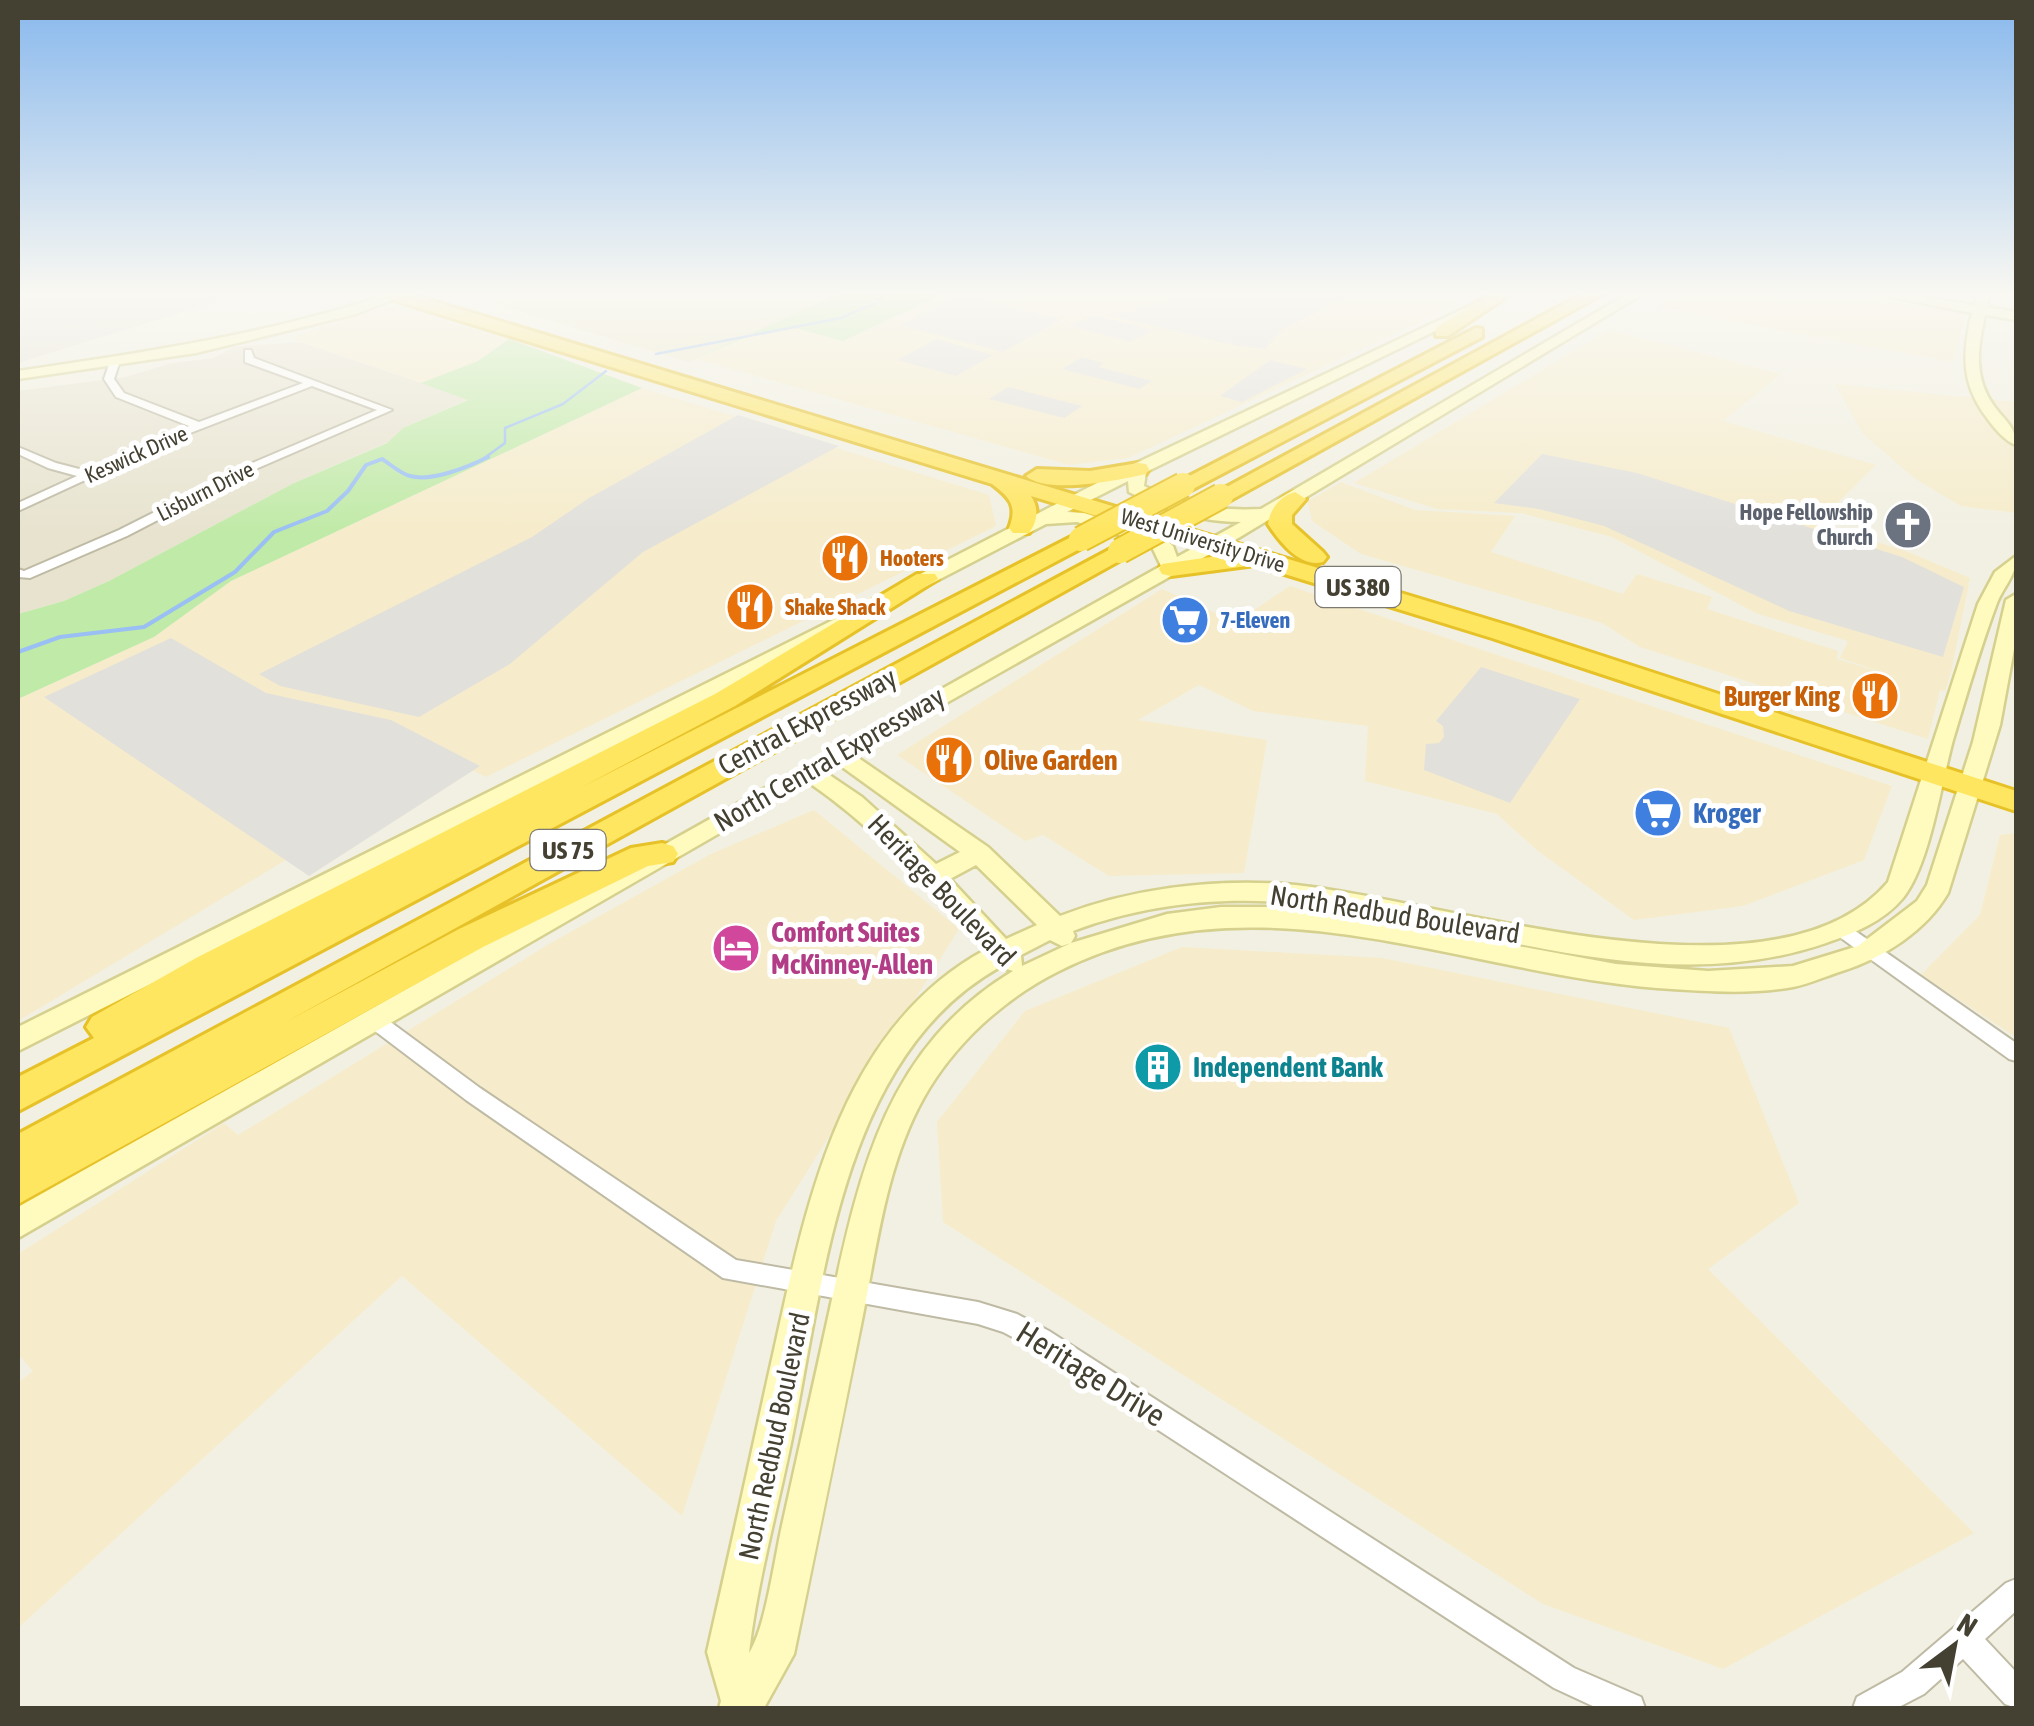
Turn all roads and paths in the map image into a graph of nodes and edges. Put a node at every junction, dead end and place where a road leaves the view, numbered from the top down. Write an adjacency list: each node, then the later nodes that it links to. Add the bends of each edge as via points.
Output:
1 (110, 373): 13 (street, via 120,394)
2 (282, 373): 12 (street)
3 (666, 373): 15 (highway, West University Drive / US 380)
4 (678, 373): 15 (highway, West University Drive / US 380)
5 (1339, 373): 19 (street)
6 (1378, 373): 16 (highway)
7 (1399, 373): 16 (highway, Central Expressway / US 75)
8 (1449, 373): 14 (highway, Central Expressway / US 75)
9 (1481, 373): 14 (highway, via 1370,428)
10 (1506, 373): 24 (street, North Central Expressway)
11 (1970, 373): 17 (street, via 1984,403)
12 (312, 384): 13 (street, Keswick Drive); 32 (street, Lisburn Drive, via 387,410)
13 (198, 426): 20 (street, Keswick Drive)
14 (1344, 429): 58 (highway, Central Expressway / US 75, bridge)
15 (882, 436): 21 (highway, West University Drive / US 380); 22 (highway, West University Drive / US 380)
16 (1270, 440): 57 (highway, Central Expressway / US 75, bridge)
17 (2016, 440)
18 (18, 450): 20 (street)
19 (1138, 469): 21 (highway, via 1090,478); 23 (street); 24 (street, via 1135,488 1227,517)
20 (89, 475): 25 (street, Keswick Drive)
21 (1037, 476): 23 (highway, West University Drive / US 380)
22 (1000, 480): 23 (highway, West University Drive / US 380); 26 (highway, via 1026,504)
23 (1083, 496): 26 (street); 27 (highway, West University Drive / US 380)
24 (1286, 504): 27 (street, North Central Expressway); 28 (highway, via 1280,524)
25 (18, 508)
26 (1020, 528): 31 (street, via 1054,517 1087,518 1160,543); 33 (street)
27 (1224, 539): 28 (highway, West University Drive / US 380); 30 (highway, West University Drive / US 380); 31 (street, North Central Expressway)
28 (1315, 557): 39 (highway, West University Drive / US 380)
29 (2016, 562): 34 (street, North Redbud Boulevard)
30 (1284, 564): 31 (highway, via 1232,560); 39 (highway, West University Drive / US 380)
31 (1172, 569): 38 (street, North Central Expressway)
32 (21, 574)
33 (926, 579): 54 (street); 56 (highway, via 725,700 209,966)
34 (1993, 592): 35 (street); 36 (street, North Redbud Boulevard)
35 (2016, 600): 37 (street, North Redbud Boulevard)
36 (1964, 669): 37 (street, via 1986,680 1980,702); 39 (street, North Redbud Boulevard)
37 (1989, 725): 41 (street, North Redbud Boulevard)
38 (838, 754): 40 (street, North Central Expressway); 44 (street, Heritage Boulevard)
39 (1935, 764): 41 (highway, West University Drive / US 380); 48 (street, North Redbud Boulevard, via 1900,885)
40 (808, 772): 45 (street, North Central Expressway); 46 (street, Heritage Boulevard, via 872,817)
41 (1975, 777): 42 (highway, West University Drive / US 380); 43 (highway, West University Drive / US 380); 49 (street, North Redbud Boulevard, via 1937,892 1923,911)
42 (2016, 781)
43 (2016, 800)
44 (979, 853): 46 (street); 47 (street, Heritage Boulevard)
45 (662, 854): 53 (street, North Central Expressway); 59 (highway, via 642,856 470,938)
46 (935, 876): 50 (street, Heritage Boulevard)
47 (1054, 927): 48 (street, North Redbud Boulevard, via 1146,900 1254,892 1676,958 1771,950); 50 (street, North Redbud Boulevard); 51 (street, Heritage Boulevard)
48 (1841, 928): 49 (street)
49 (1871, 949): 51 (street, North Redbud Boulevard, via 1775,978 1682,982 1314,920 1251,916 1150,926); 55 (street)
50 (1001, 952): 52 (street, Heritage Boulevard); 61 (street, North Redbud Boulevard, via 904,1033 869,1087 852,1123)
51 (1074, 952): 52 (street, North Redbud Boulevard)
52 (1025, 976): 62 (street, North Redbud Boulevard, via 952,1037 902,1108 877,1172)
53 (374, 1020): 60 (street, North Central Expressway); 61 (street, Heritage Drive, via 720,1264)
54 (18, 1040)
55 (2016, 1053)
56 (18, 1082)
57 (18, 1095)
58 (18, 1154)
59 (18, 1186)
60 (18, 1224)
61 (806, 1283): 62 (street, Heritage Drive); 66 (street, North Redbud Boulevard, via 728,1652)
62 (852, 1288): 66 (street, North Redbud Boulevard, via 773,1654); 67 (street, Heritage Drive, via 978,1313 1027,1331 1564,1678)
63 (2016, 1593): 64 (street)
64 (1965, 1640): 65 (street); 68 (street, via 1913,1683)
65 (2016, 1693)
66 (742, 1706)
67 (1630, 1708)
68 (1868, 1708)

